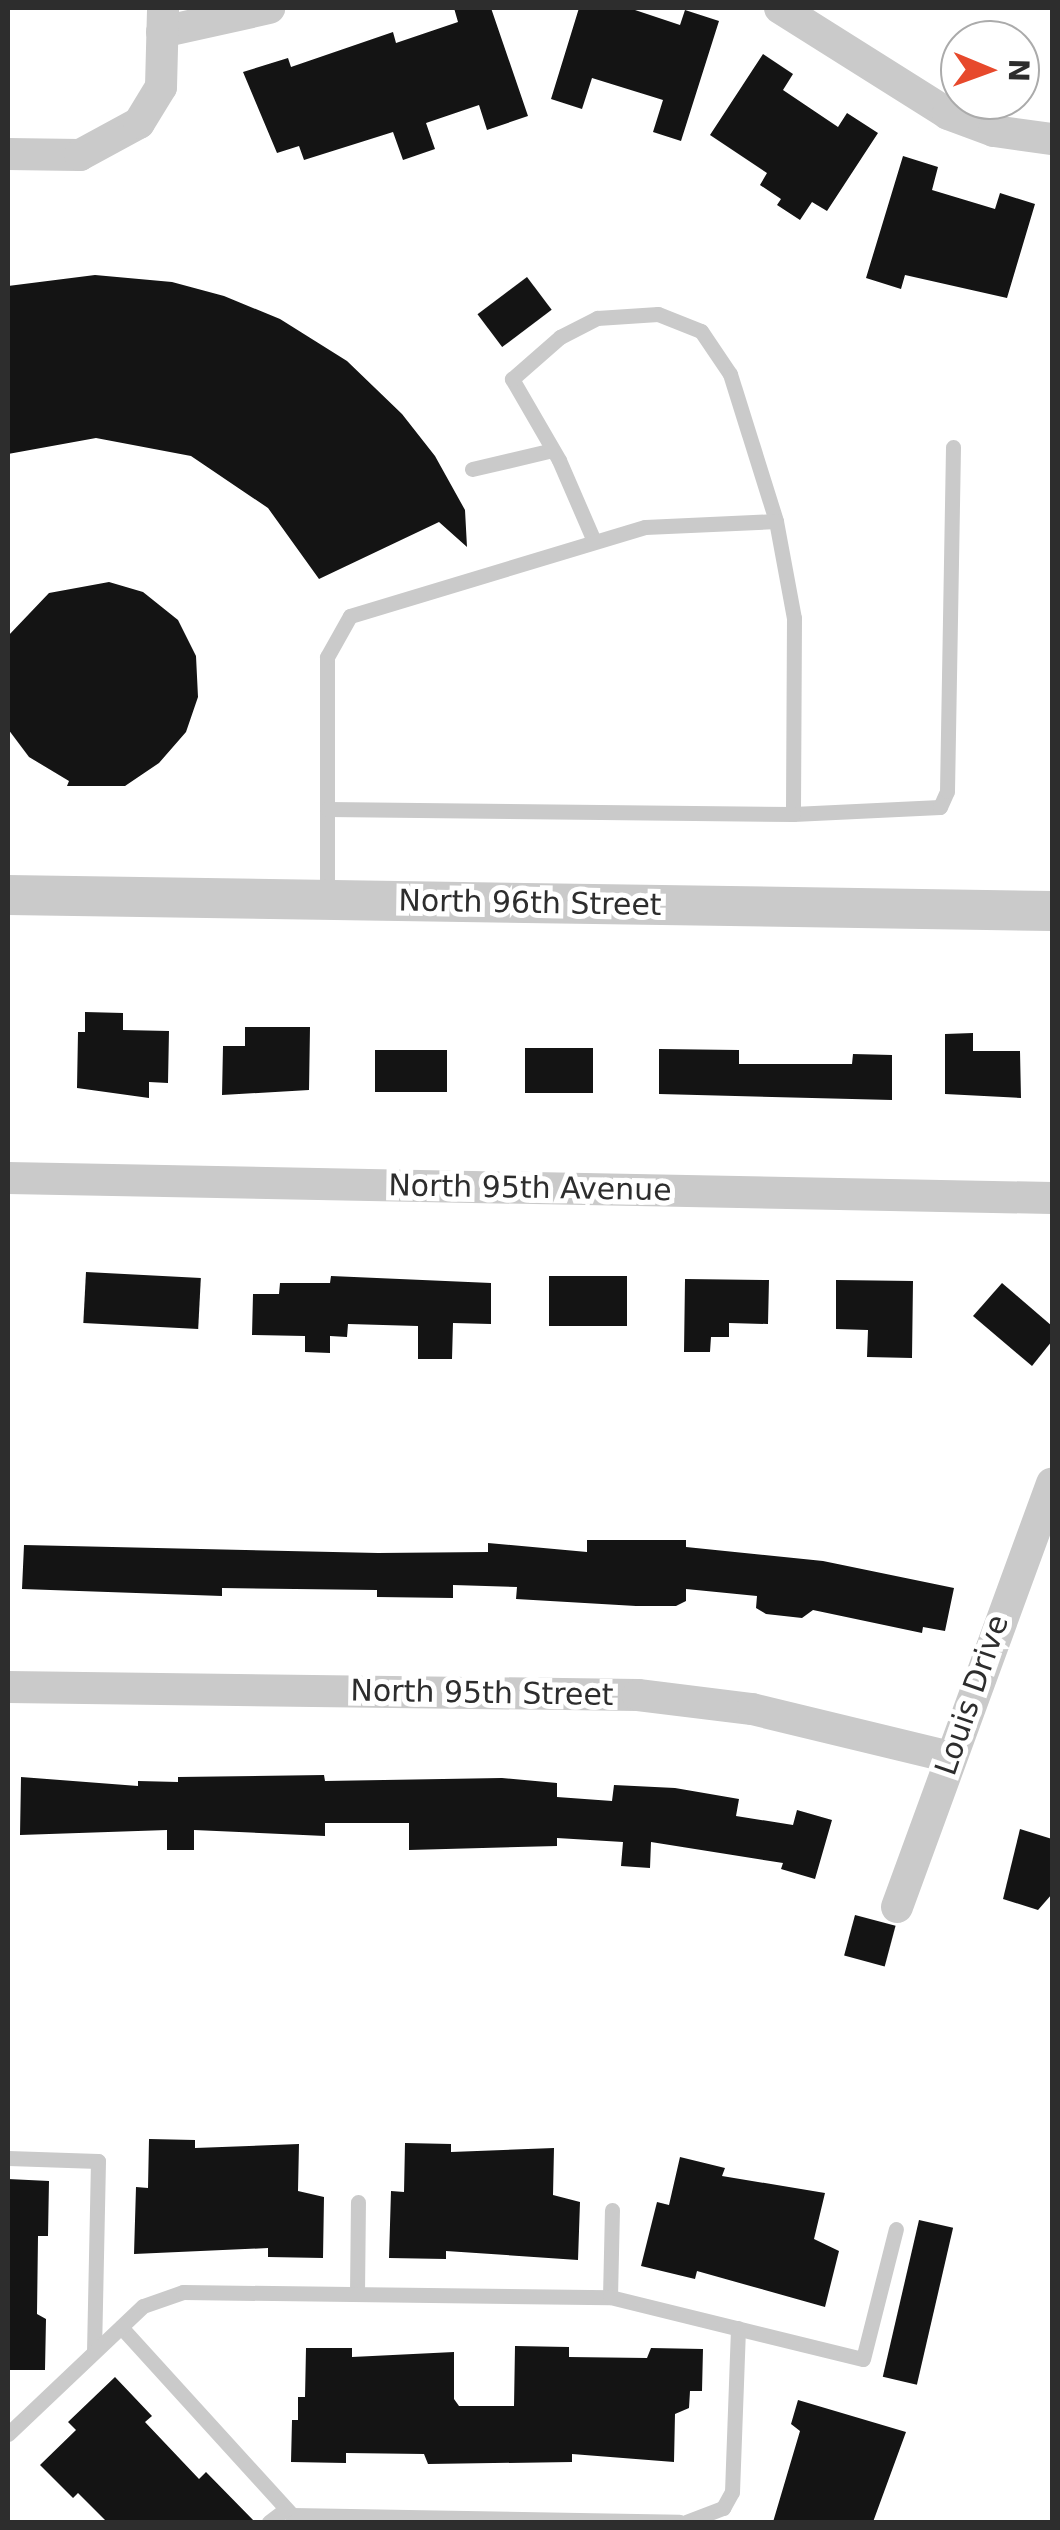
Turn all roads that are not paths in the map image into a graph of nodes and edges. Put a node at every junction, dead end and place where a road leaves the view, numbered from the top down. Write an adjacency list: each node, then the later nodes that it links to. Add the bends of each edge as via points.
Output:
1 (269, 8): 3 (street)
2 (780, 8): 4 (street, via 948,114 994,131)
3 (162, 20): 5 (street, via 161,88 121,138 80,155)
4 (1052, 138)
5 (8, 154)
6 (954, 447): 12 (lane, via 948,791 940,806)
7 (553, 450): 8 (lane); 9 (lane, via 512,379 560,337 597,318 658,314 701,331 730,374); 10 (lane)
8 (472, 469)
9 (776, 521): 10 (lane, via 645,527); 12 (lane, via 794,618)
10 (594, 541): 11 (lane, via 350,616 327,657)
11 (327, 809): 12 (lane); 14 (lane)
12 (793, 814)
13 (8, 895): 14 (street, North 96th Street)
14 (327, 900): 15 (street, North 96th Street)
15 (1052, 911)
16 (8, 1178): 17 (street, North 95th Avenue)
17 (1052, 1198)
18 (1052, 1484): 20 (street, Louis Drive)
19 (8, 1687): 20 (street, North 95th Street, via 638,1695 752,1710)
20 (950, 1757): 21 (street, Louis Drive)
21 (897, 1908)
22 (8, 2158): 30 (lane, via 98,2160)
23 (358, 2202): 26 (lane)
24 (612, 2210): 27 (lane)
25 (896, 2229): 29 (lane, via 863,2359)
26 (357, 2294): 27 (lane); 28 (lane, via 183,2292 152,2301)
27 (610, 2297): 29 (lane)
28 (121, 2327): 30 (lane); 32 (lane)
29 (738, 2328): 34 (lane, via 732,2492 723,2508)
30 (94, 2352): 31 (lane)
31 (8, 2434)
32 (286, 2508): 33 (lane); 34 (lane, via 292,2515)
33 (270, 2522)
34 (682, 2522)

